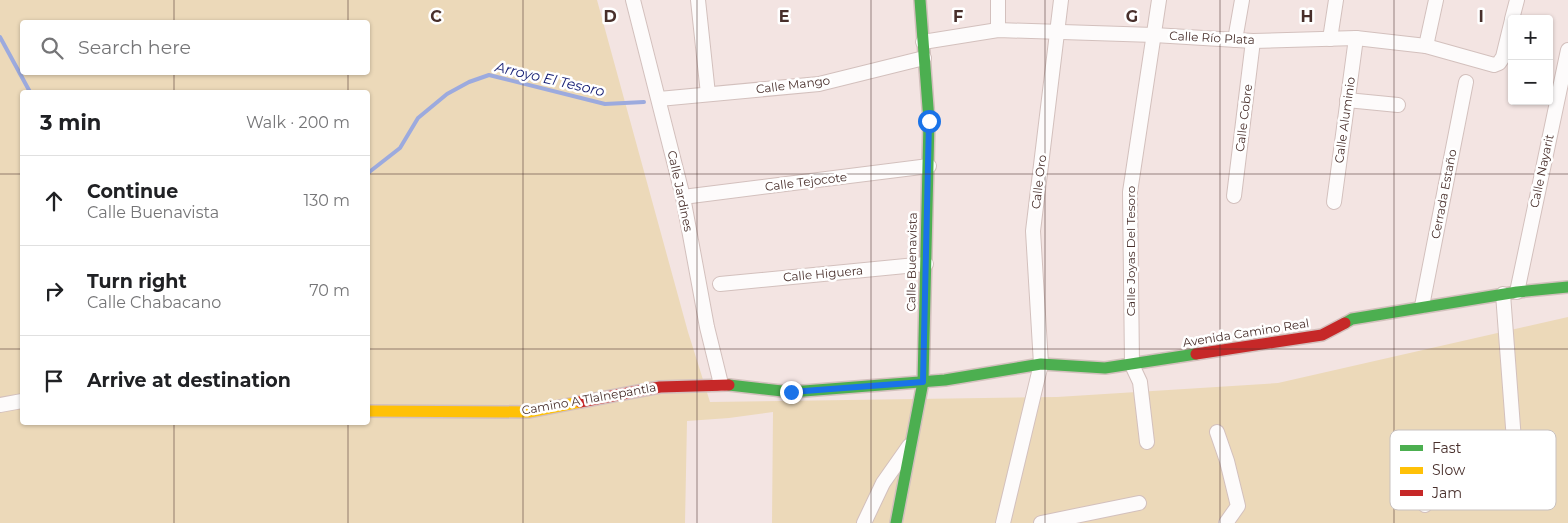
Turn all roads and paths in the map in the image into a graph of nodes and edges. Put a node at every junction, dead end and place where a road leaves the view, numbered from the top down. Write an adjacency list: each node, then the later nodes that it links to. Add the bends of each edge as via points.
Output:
1 (633, 0): 26 (street, Calle Jardines)
2 (698, 0): 25 (street)
3 (920, 0): 20 (street, Calle Buenavista)
4 (998, 0): 12 (street)
5 (1061, 0): 13 (street, Calle Oro)
6 (1159, 0): 14 (street, Calle Joyas Del Tesoro)
7 (1242, 0): 18 (street)
8 (1336, 0): 16 (street)
9 (1436, 0): 21 (street)
10 (1517, 0): 11 (street)
11 (1513, 15)
12 (998, 30): 13 (street, Calle Río Plata); 20 (street, Calle Río Plata)
13 (1056, 33): 14 (street, Calle Río Plata); 38 (street, Calle Oro, via 1033,231)
14 (1154, 35): 18 (street, Calle Río Plata); 39 (street, Calle Joyas Del Tesoro, via 1130,192)
15 (1508, 36): 21 (street, Calle Río Plata, via 1503,57 1494,65)
16 (1330, 38): 17 (street, Calle Río Plata); 19 (street, Calle Río Plata)
17 (1356, 38): 21 (street, Calle Río Plata); 27 (street, Calle Aluminio)
18 (1235, 40): 19 (street, Calle Río Plata)
19 (1253, 41): 30 (street, Calle Cobre)
20 (923, 42): 23 (street, Calle Buenavista)
21 (1426, 46)
22 (1568, 50): 36 (street, Calle Nayarit)
23 (924, 58): 25 (street, Calle Mango, via 819,84); 29 (street, Calle Buenavista)
24 (1466, 82): 37 (street, Cerrada Estaño)
25 (708, 94): 26 (street, Calle Mango)
26 (659, 99): 31 (street, Calle Jardines)
27 (1347, 100): 28 (street); 32 (street, Calle Aluminio)
28 (1398, 105)
29 (929, 166): 31 (street, Calle Tejocote); 33 (street, Calle Buenavista)
30 (1234, 196)
31 (683, 197): 41 (street, Calle Jardines)
32 (1334, 202)
33 (926, 264): 34 (street, Calle Higuera); 40 (street, Calle Buenavista)
34 (720, 284)
35 (1568, 287): 36 (street, Avenida Camino Real)
36 (1510, 293): 37 (street, Avenida Camino Real); 45 (street, Calle Nayarit)
37 (1422, 306): 39 (street, Avenida Camino Real, via 1352,319 1322,335)
38 (1041, 364): 39 (street, Avenida Camino Real, via 1105,368); 40 (street, Avenida Camino Real); 52 (street, Calle Oro)
39 (1132, 365): 48 (street, Calle Joyas Del Tesoro, via 1140,382)
40 (923, 382): 41 (street, Camino A Tlalnepantla, via 791,392); 47 (street, Calle Buenavista)
41 (721, 384): 44 (street, Camino A Tlalnepantla, via 660,387 529,412)
42 (20, 402): 43 (street)
43 (0, 405)
44 (370, 411)
45 (1514, 430)
46 (1217, 432): 54 (street, via 1238,506)
47 (912, 442): 50 (street, via 883,483); 51 (street, Calle Buenavista)
48 (1147, 442)
49 (1139, 502): 53 (street)
50 (864, 523)
51 (896, 523)
52 (1003, 523)
53 (1041, 523)
54 (1226, 523)

